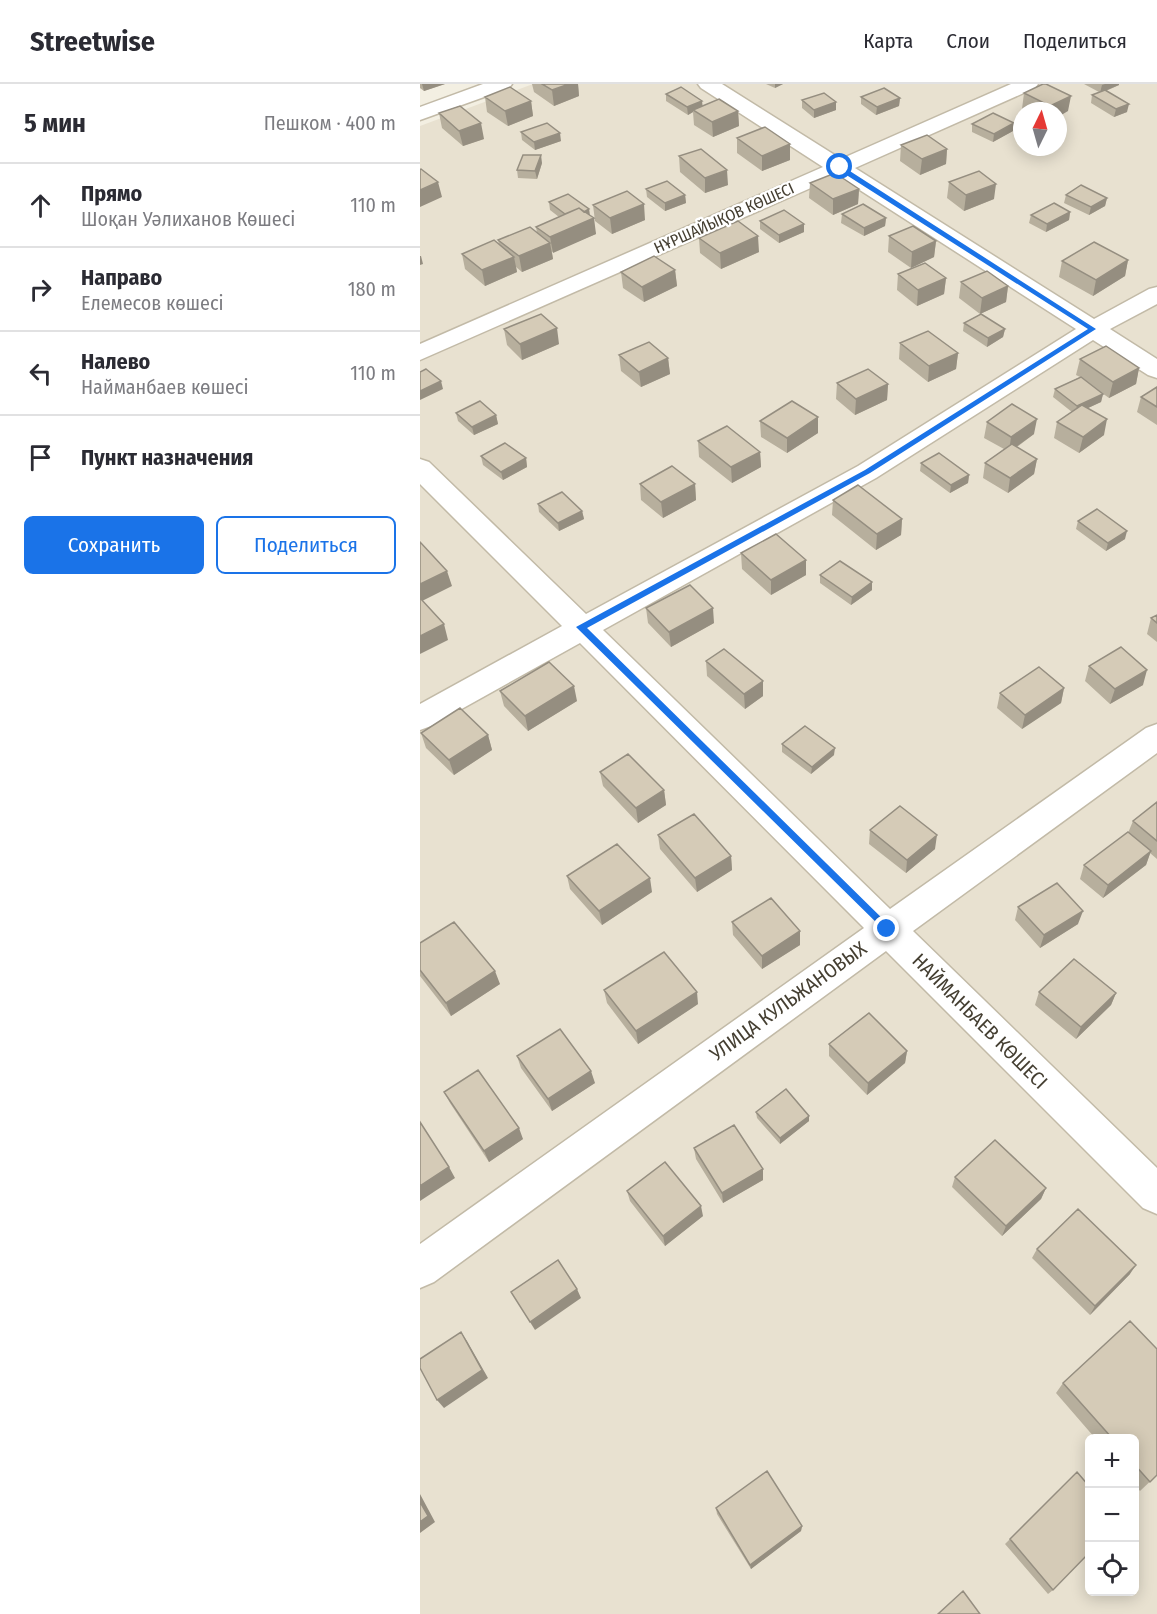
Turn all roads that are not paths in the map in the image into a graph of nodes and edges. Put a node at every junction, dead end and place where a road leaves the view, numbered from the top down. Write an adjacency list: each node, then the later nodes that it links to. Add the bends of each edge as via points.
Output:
1 (502, 84): 4 (street)
2 (708, 84): 5 (street)
3 (1028, 84): 5 (street, НҰРШАЙЫҚОВ КӨШЕСІ)
4 (420, 114)
5 (840, 167): 7 (street); 8 (street, НҰРШАЙЫҚОВ КӨШЕСІ)
6 (1157, 294): 7 (street)
7 (1093, 329): 9 (street); 11 (street, via 867,472)
8 (420, 353)
9 (1157, 370)
10 (420, 468): 11 (street, НАЙМАНБАЕВ КӨШЕСІ)
11 (581, 627): 12 (street); 14 (street, НАЙМАНБАЕВ КӨШЕСІ)
12 (420, 718)
13 (1157, 736): 14 (street, УЛИЦА КУЛЬЖАНОВЫХ)
14 (887, 929): 15 (street, НАЙМАНБАЕВ КӨШЕСІ); 16 (street, УЛИЦА КУЛЬЖАНОВЫХ)
15 (1157, 1195)
16 (420, 1268)

